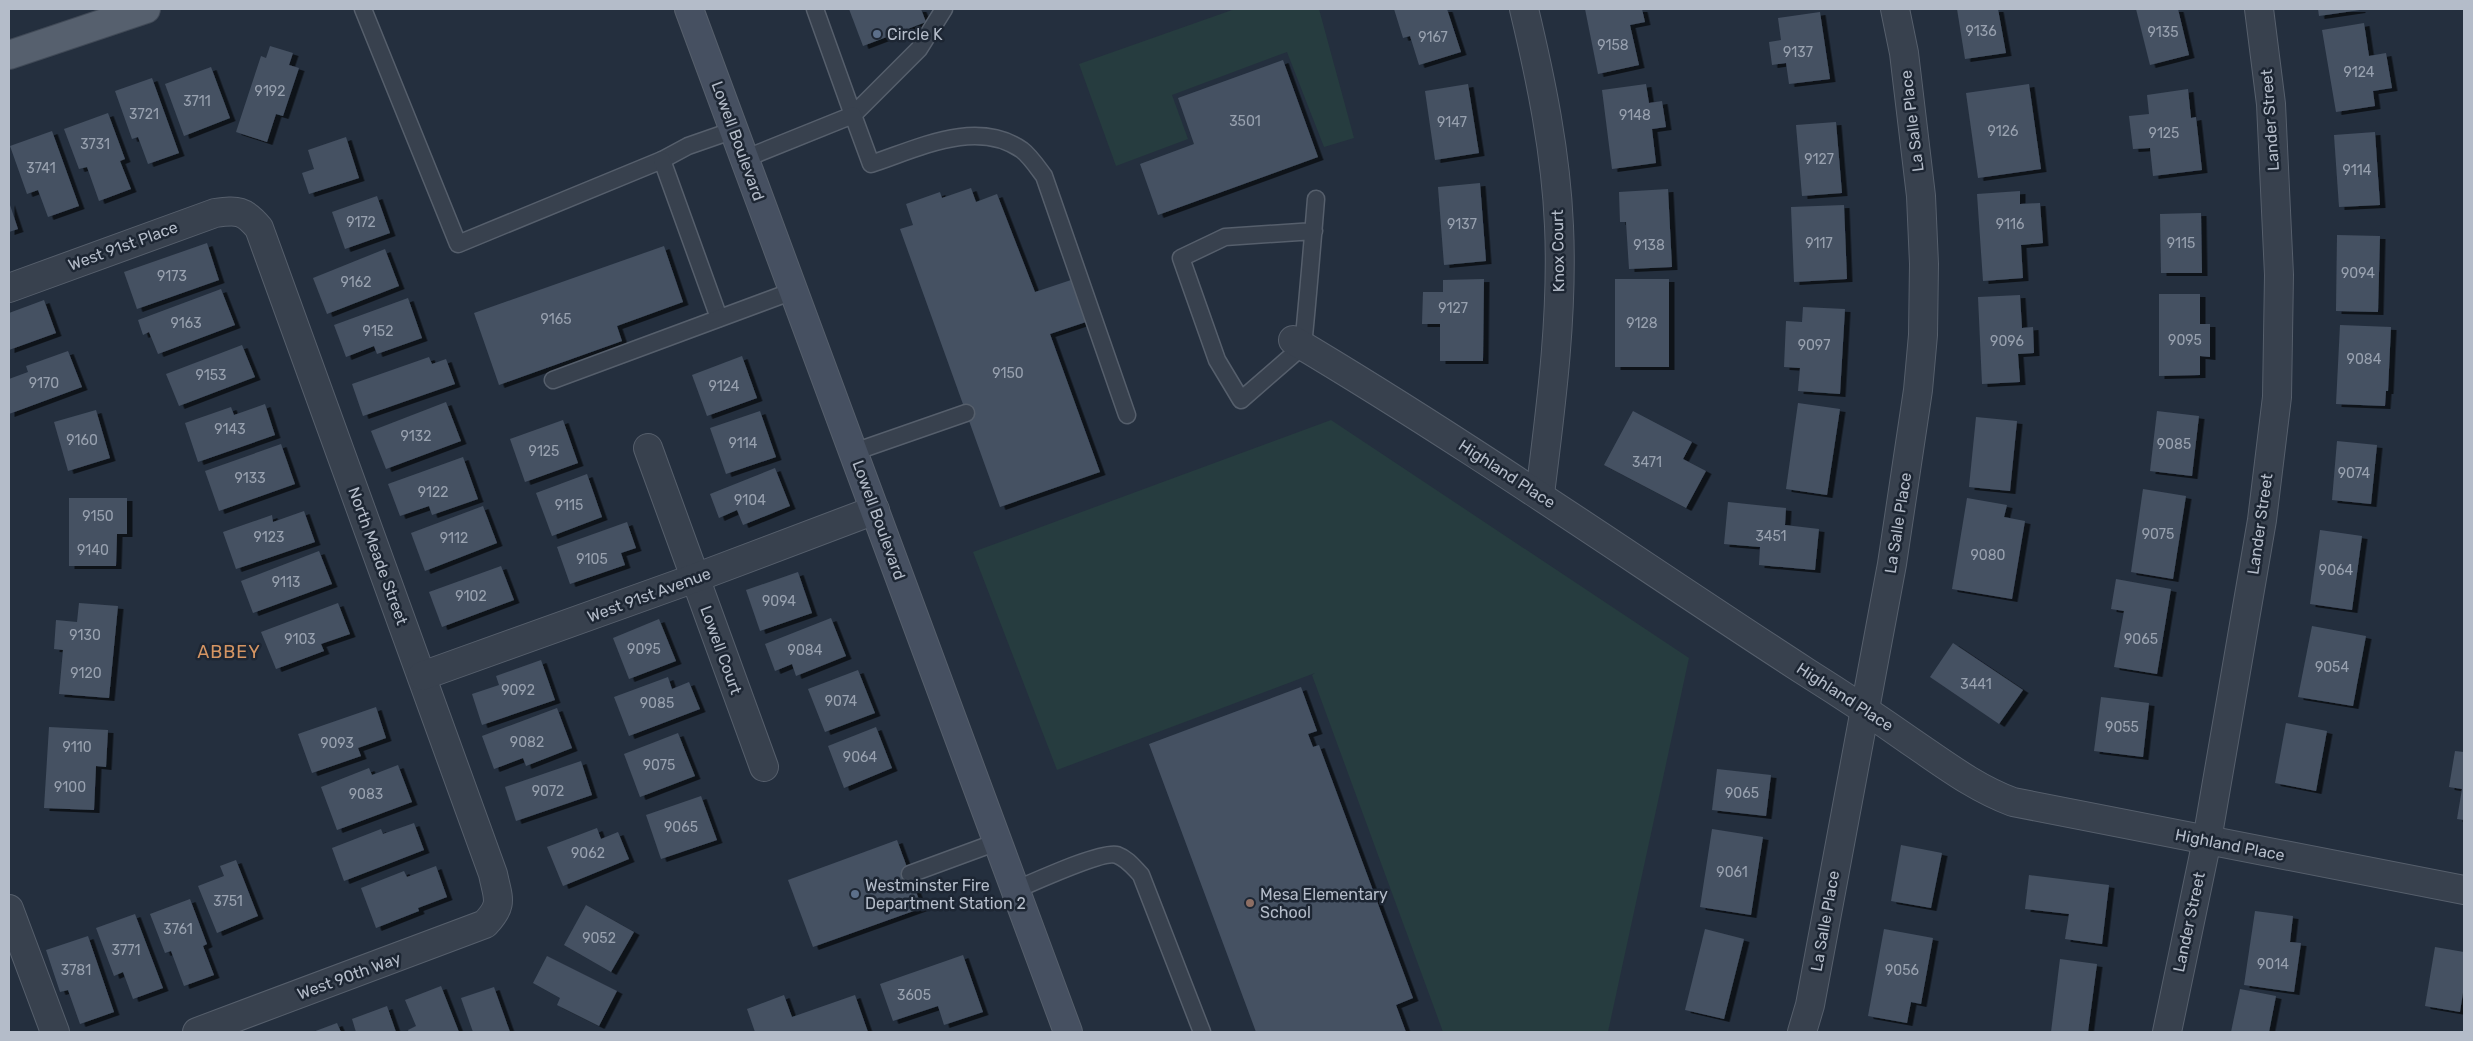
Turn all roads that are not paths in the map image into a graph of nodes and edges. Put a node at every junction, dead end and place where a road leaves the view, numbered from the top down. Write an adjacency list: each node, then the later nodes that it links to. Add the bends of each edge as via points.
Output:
1 (146, 9): 9 (main road)
2 (363, 9): 13 (lane, via 458,244)
3 (690, 9): 11 (street, Lowell Boulevard)
4 (816, 9): 10 (lane)
5 (944, 9): 10 (lane, via 920,50)
6 (1524, 9): 26 (street, Knox Court, via 1551,147 1560,226 1554,389)
7 (1895, 9): 30 (street, La Salle Place, via 1904,53 1921,196 1923,335 1892,564)
8 (2259, 9): 32 (street, Lander Street, via 2271,104 2279,275 2276,397 2262,520)
9 (9, 55)
10 (853, 115): 12 (lane); 23 (lane, via 870,164 952,138 993,137 1022,150 1044,176)
11 (734, 130): 12 (street, Lowell Boulevard); 13 (lane, via 688,146)
12 (744, 159): 18 (street, Lowell Boulevard)
13 (662, 160): 19 (lane)
14 (1316, 199): 16 (lane)
15 (239, 212): 17 (street, West 91st Place, via 215,213); 29 (street, North Meade Street, via 248,215 259,228)
16 (1314, 230): 20 (lane); 20 (lane, via 1224,237 1181,258 1217,360 1241,400)
17 (9, 288)
18 (793, 291): 19 (lane); 25 (street, Lowell Boulevard)
19 (719, 318): 21 (lane)
20 (1298, 343): 26 (street, Highland Place)
21 (553, 380)
22 (966, 413): 25 (lane)
23 (1127, 415)
24 (648, 448): 28 (street, Lowell Court)
25 (854, 452): 27 (street, Lowell Boulevard)
26 (1540, 494): 30 (street, Highland Place)
27 (875, 510): 28 (street, West 91st Avenue); 33 (street, Lowell Boulevard)
28 (695, 578): 29 (street, West 91st Avenue); 31 (street, Lowell Court)
29 (422, 676): 38 (street, North Meade Street, via 493,874 499,903)
30 (1864, 709): 32 (street, Highland Place, via 1972,783 1999,797); 43 (street, La Salle Place, via 1810,1005)
31 (764, 767)
32 (2207, 840): 36 (street, Highland Place); 44 (street, Lander Street)
33 (997, 842): 34 (lane); 35 (street, Lowell Boulevard)
34 (910, 874)
35 (1015, 890): 41 (street, Lowell Boulevard); 42 (lane, via 1100,856 1116,854 1129,862 1141,876)
36 (2464, 890)
37 (9, 909): 39 (street)
38 (497, 912): 40 (street, West 90th Way, via 486,924 472,930)
39 (55, 1032)
40 (197, 1032)
41 (1068, 1032)
42 (1202, 1032)
43 (1802, 1032)
44 (2167, 1032)

